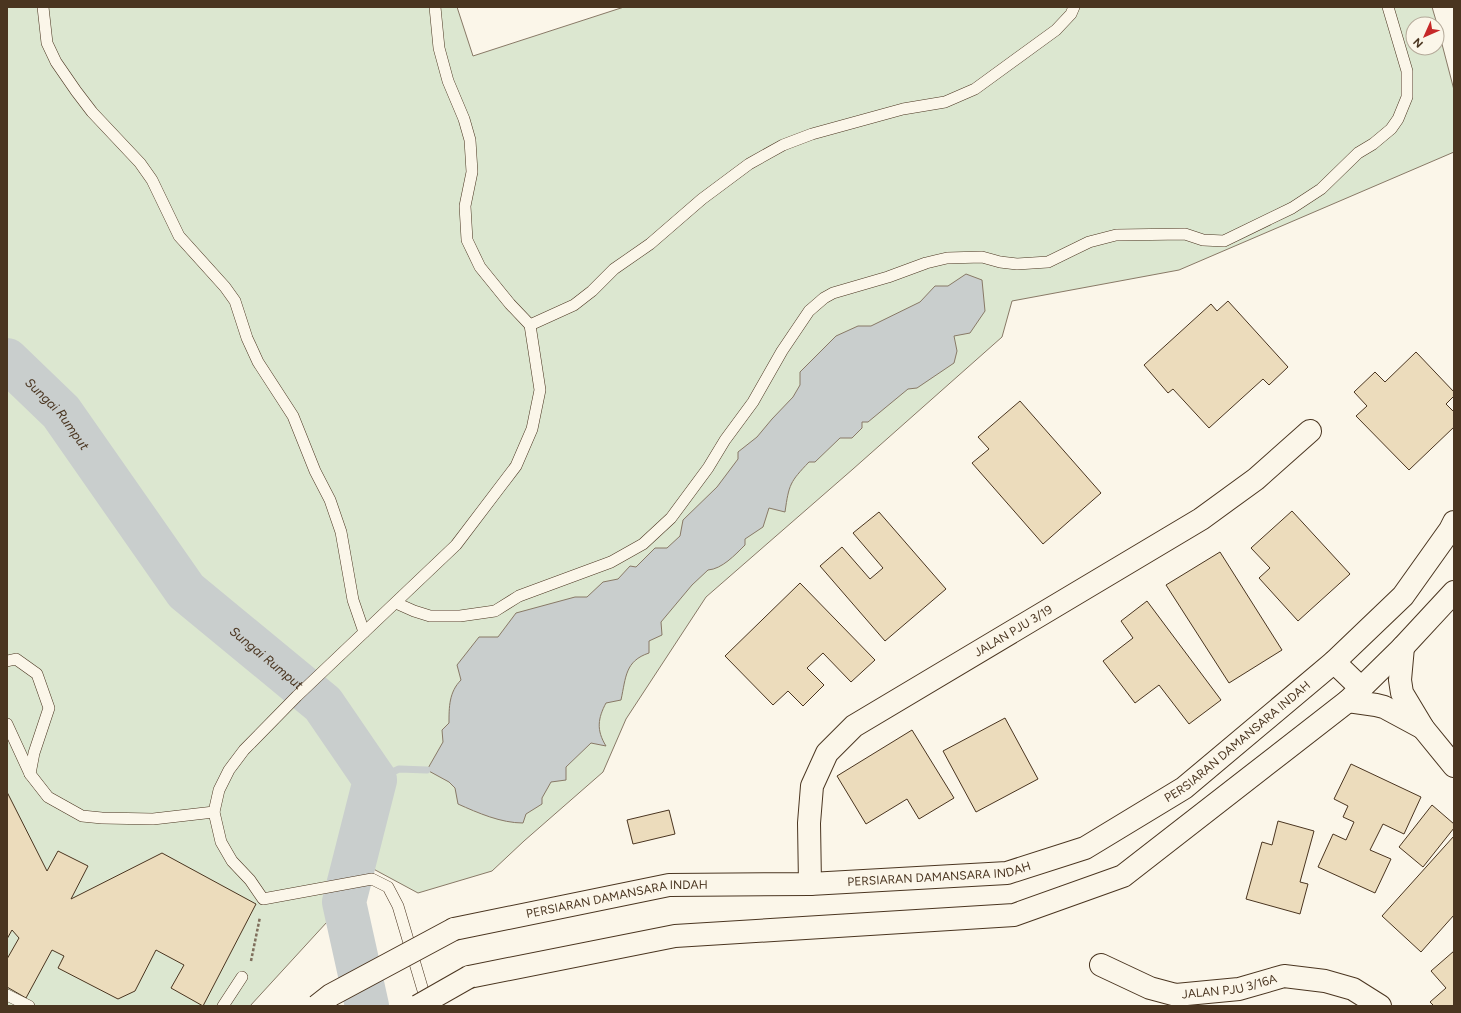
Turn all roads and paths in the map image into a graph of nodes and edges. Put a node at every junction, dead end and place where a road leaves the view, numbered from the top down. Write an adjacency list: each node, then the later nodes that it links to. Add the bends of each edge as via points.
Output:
1 (43, 7): 10 (lane, via 47,43 56,62 92,112 140,163 152,180 179,236 235,301 258,362 293,416 330,500 341,532 353,600)
2 (435, 7): 5 (lane, via 439,48 448,81 470,140 472,172 465,206 467,240 480,267)
3 (1074, 7): 5 (lane, via 1056,30 975,88 944,102 903,109 812,134 784,145 749,164 702,199 650,244 614,269 574,305)
4 (1388, 7): 9 (lane, via 1407,71 1407,97 1398,119 1391,129 1358,153 1321,189 1292,208 1224,241 1203,240 1185,234 1116,235 1089,242 1048,262 1017,264 982,257 947,258 833,293 809,311 782,351 753,402 708,468 671,518 643,544 611,562 520,596 495,611 460,616 430,616)
5 (530, 325): 9 (lane, via 540,390 532,429 516,466 456,545)
6 (1310, 431): 20 (main road, JALAN PJU 3/19, via 1256,479 1201,519 854,726 827,753 812,786)
7 (1454, 522): 13 (main road, PERSIARAN DAMANSARA INDAH, via 1403,596)
8 (1454, 592): 11 (main road)
9 (396, 603): 10 (lane)
10 (364, 632): 19 (lane, via 244,750 229,770 219,790)
11 (1403, 647): 14 (main road); 16 (main road, via 1400,680 1402,693)
12 (7, 661): 18 (lane, via 16,659 37,674 49,708)
13 (1334, 662): 14 (main road); 20 (main road, PERSIARAN DAMANSARA INDAH, via 1184,788 1085,848 1007,873)
14 (1355, 694): 16 (main road); 28 (main road, bridge, via 1123,876 1014,915 675,936 469,977)
15 (7, 724): 18 (lane)
16 (1423, 728): 17 (main road)
17 (1454, 766)
18 (30, 774): 19 (lane, via 48,797 82,816 152,819)
19 (214, 812): 21 (lane, via 221,842 232,862 250,880)
20 (810, 884): 27 (main road, PERSIARAN DAMANSARA INDAH, bridge, via 669,885 454,929 331,995)
21 (263, 899): 23 (path, via 252,959); 29 (lane, via 372,879 388,887 398,906)
22 (1101, 965): 30 (main road, JALAN PJU 3/16A, via 1150,988 1176,995 1239,989 1284,976 1325,981 1353,990)
23 (242, 976): 26 (lane)
24 (7, 995): 25 (lane)
25 (23, 1005)
26 (223, 1006)
27 (317, 1006)
28 (418, 1006)
29 (427, 1006)
30 (1380, 1006)

